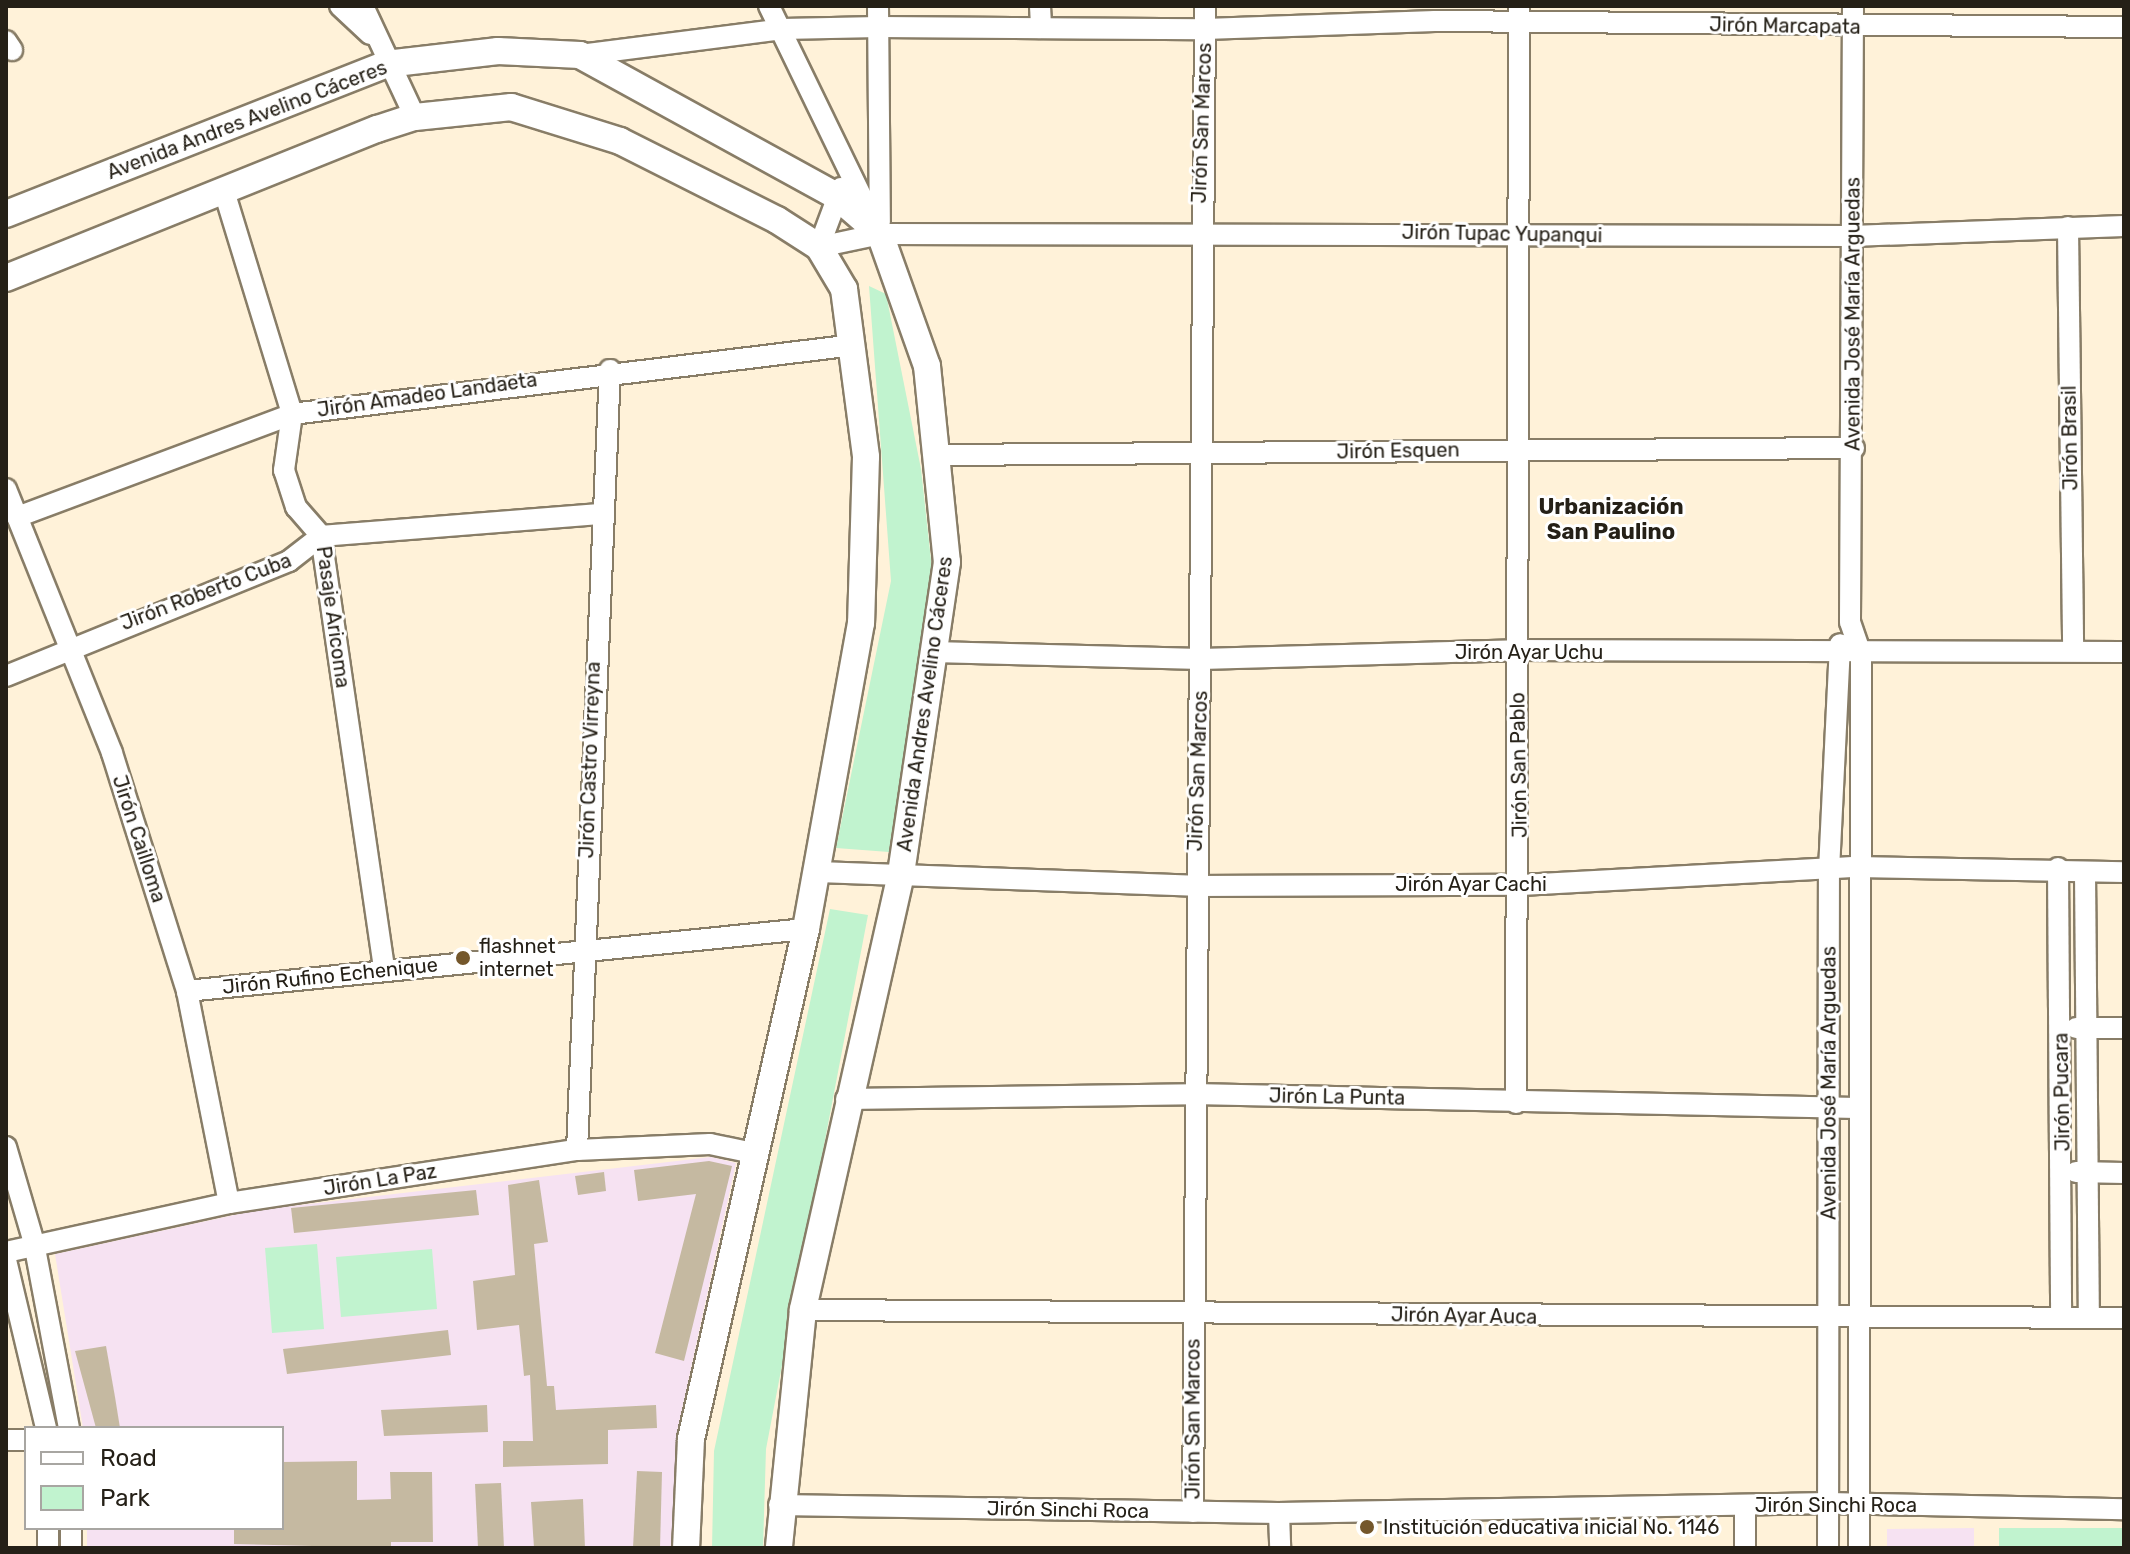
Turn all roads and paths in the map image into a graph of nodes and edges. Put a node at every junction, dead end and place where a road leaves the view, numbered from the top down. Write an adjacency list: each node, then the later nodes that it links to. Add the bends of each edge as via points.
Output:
1 (340, 6): 15 (street)
2 (363, 6): 15 (street)
3 (769, 6): 13 (street)
4 (1040, 6): 12 (street)
5 (1205, 6): 14 (street, Jirón San Marcos)
6 (1519, 14): 7 (street, Jirón Marcapata); 8 (street, Jirón Marcapata); 26 (street, Jirón San Pablo)
7 (1366, 15): 14 (street, Jirón Marcapata)
8 (1676, 15): 10 (street, Jirón Marcapata)
9 (879, 16): 12 (street, Jirón Marcapata); 13 (street, Jirón Marcapata); 25 (street)
10 (1853, 16): 11 (street, Jirón Marcapata); 27 (street, Avenida José María Arguedas)
11 (2124, 27)
12 (1041, 28): 14 (street, Jirón Marcapata)
13 (782, 29): 16 (street, Jirón Marcapata); 19 (street)
14 (1205, 29): 24 (street, Jirón San Marcos)
15 (370, 34): 17 (street)
16 (580, 55): 17 (main road, Avenida Andres Avelino Cáceres, via 498,51); 19 (main road, Avenida Andres Avelino Cáceres)
17 (386, 64): 18 (street); 21 (main road, Avenida Andres Avelino Cáceres)
18 (415, 117): 20 (main road); 28 (main road, via 511,107 553,116 705,181)
19 (843, 185): 25 (main road, Avenida Andres Avelino Cáceres); 28 (street)
20 (224, 191): 29 (main road); 32 (street, Pasaje Aricoma)
21 (6, 214)
22 (2124, 226): 23 (street, Jirón Tupac Yupanqui)
23 (2068, 227): 27 (street, Jirón Tupac Yupanqui); 43 (street, Jirón Brasil)
24 (1199, 230): 25 (street, Jirón Tupac Yupanqui); 26 (street, Jirón Tupac Yupanqui); 35 (street, Jirón San Marcos)
25 (880, 234): 28 (street, Jirón Tupac Yupanqui); 36 (main road, Avenida Andres Avelino Cáceres, via 927,366)
26 (1516, 235): 27 (street, Jirón Tupac Yupanqui); 34 (street, Jirón San Pablo)
27 (1852, 236): 33 (street, Avenida José María Arguedas)
28 (819, 247): 30 (main road, via 844,289)
29 (6, 278)
30 (854, 345): 31 (street, Jirón Amadeo Landaeta); 54 (main road, via 866,573)
31 (610, 370): 32 (street, Jirón Amadeo Landaeta); 38 (street, Jirón Castro Virreyna)
32 (292, 414): 39 (street, Jirón Amadeo Landaeta); 40 (street, Pasaje Aricoma, via 284,470 296,507)
33 (1854, 448): 34 (street, Jirón Esquen); 41 (street, Avenida José María Arguedas)
34 (1519, 450): 35 (street, Jirón Esquen); 44 (street, Jirón San Pablo)
35 (1203, 453): 36 (street, Jirón Esquen); 49 (street, Jirón San Marcos)
36 (941, 455): 45 (main road, Avenida Andres Avelino Cáceres, via 947,562)
37 (6, 489): 39 (street, Jirón Cailloma)
38 (599, 514): 40 (street); 61 (street, Jirón Castro Virreyna)
39 (17, 517): 42 (street, Jirón Cailloma)
40 (321, 536): 42 (street, Jirón Roberto Cuba, via 289,561); 62 (street, Pasaje Aricoma)
41 (1850, 622): 47 (street, Avenida José María Arguedas); 48 (street, Avenida José María Arguedas)
42 (69, 645): 50 (street, Jirón Roberto Cuba); 63 (street, Jirón Cailloma, via 112,753)
43 (2073, 649): 46 (street, Jirón Ayar Uchu); 47 (street, Jirón Ayar Uchu)
44 (1517, 650): 48 (street, Jirón Ayar Uchu); 49 (street, Jirón Ayar Uchu); 58 (street, Jirón San Pablo)
45 (933, 652): 49 (street, Jirón Ayar Uchu); 57 (main road, Avenida Andres Avelino Cáceres)
46 (2124, 652)
47 (1861, 654): 48 (street, Jirón Ayar Uchu); 51 (street, Avenida José María Arguedas)
48 (1836, 655): 53 (street, Avenida José María Arguedas)
49 (1201, 659): 59 (street, Jirón San Marcos)
50 (6, 676)
51 (1857, 867): 52 (street, Jirón Ayar Cachi); 53 (street, Jirón Ayar Cachi); 71 (street, Avenida José María Arguedas)
52 (2058, 868): 55 (street, Jirón Ayar Cachi); 66 (street, Jirón Pucara)
53 (1829, 870): 58 (street, Jirón Ayar Cachi); 70 (street, Avenida José María Arguedas)
54 (818, 872): 57 (street, Jirón Ayar Cachi); 60 (main road)
55 (2085, 872): 56 (street, Jirón Ayar Cachi); 64 (street, Jirón Pucara)
56 (2124, 872)
57 (901, 874): 59 (street, Jirón Ayar Cachi); 68 (main road, Avenida Andres Avelino Cáceres)
58 (1521, 885): 59 (street, Jirón Ayar Cachi); 69 (street, Jirón San Pablo)
59 (1195, 886): 67 (street, Jirón San Marcos)
60 (806, 929): 61 (street, Jirón Rufino Echenique); 74 (main road)
61 (583, 952): 62 (street, Jirón Rufino Echenique); 73 (street, Jirón Castro Virreyna)
62 (384, 968): 63 (street, Jirón Rufino Echenique)
63 (187, 991): 78 (street, Jirón Cailloma)
64 (2088, 1028): 65 (street); 66 (street); 76 (street, Jirón Pucara)
65 (2124, 1028)
66 (2061, 1029): 75 (street, Jirón Pucara)
67 (1193, 1094): 68 (street, Jirón La Punta); 69 (street, Jirón La Punta); 84 (street, Jirón San Marcos)
68 (846, 1099): 83 (main road, Avenida Andres Avelino Cáceres)
69 (1516, 1103): 70 (street, Jirón La Punta)
70 (1829, 1107): 71 (street, Jirón La Punta); 89 (street, Avenida José María Arguedas)
71 (1857, 1108): 87 (street, Avenida José María Arguedas)
72 (6, 1147): 79 (street)
73 (577, 1150): 74 (street, Jirón La Paz, via 710,1144); 78 (street, Jirón La Paz)
74 (758, 1154): 99 (main road, via 691,1439)
75 (2064, 1172): 76 (street); 85 (street, Jirón Pucara)
76 (2088, 1172): 77 (street); 86 (street, Jirón Pucara)
77 (2124, 1173)
78 (229, 1203): 80 (street, Jirón La Paz)
79 (14, 1207): 80 (street)
80 (34, 1243): 81 (street, Jirón La Paz); 91 (street)
81 (6, 1252)
82 (6, 1260): 90 (street)
83 (803, 1310): 84 (street, Jirón Ayar Auca); 94 (main road, Avenida Andres Avelino Cáceres)
84 (1192, 1314): 89 (street, Jirón Ayar Auca); 97 (street, Jirón San Marcos)
85 (2061, 1316): 86 (street, Jirón Ayar Auca); 87 (street, Jirón Ayar Auca)
86 (2089, 1316): 88 (street, Jirón Ayar Auca)
87 (1856, 1317): 89 (street, Jirón Ayar Auca); 93 (street, Avenida José María Arguedas)
88 (2124, 1318)
89 (1828, 1319): 92 (street, Avenida José María Arguedas)
90 (46, 1426)
91 (69, 1426)
92 (1828, 1503): 93 (street, Jirón Sinchi Roca); 95 (street, Jirón Sinchi Roca); 103 (street, Avenida José María Arguedas)
93 (1859, 1504): 96 (street, Jirón Sinchi Roca); 104 (street, Avenida José María Arguedas)
94 (779, 1505): 97 (street, Jirón Sinchi Roca); 100 (main road, Avenida Andres Avelino Cáceres)
95 (1745, 1505): 98 (street, Jirón Sinchi Roca); 102 (street)
96 (2124, 1509)
97 (1193, 1512): 98 (street, Jirón Sinchi Roca)
98 (1279, 1513): 101 (street)
99 (686, 1548)
100 (779, 1548)
101 (1280, 1548)
102 (1745, 1548)
103 (1828, 1548)
104 (1859, 1548)

